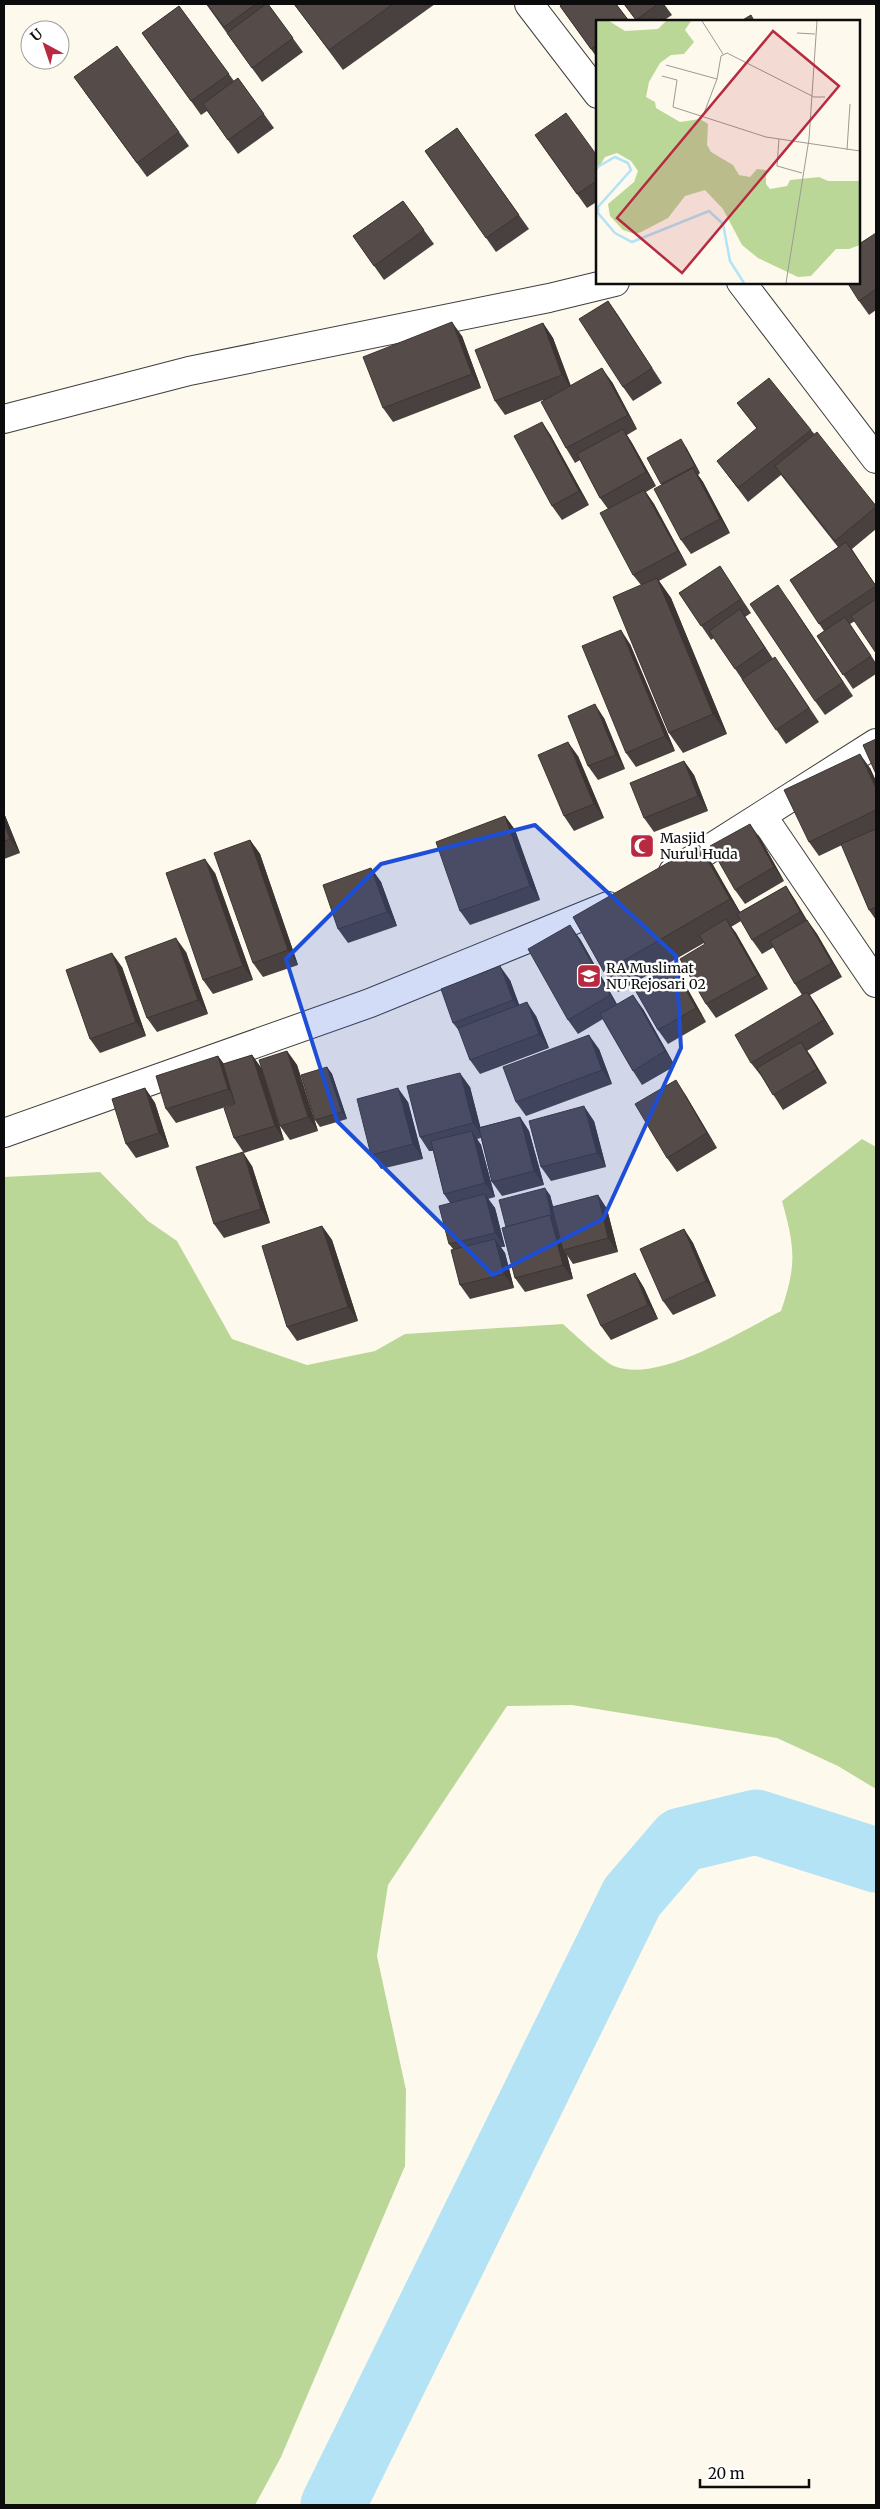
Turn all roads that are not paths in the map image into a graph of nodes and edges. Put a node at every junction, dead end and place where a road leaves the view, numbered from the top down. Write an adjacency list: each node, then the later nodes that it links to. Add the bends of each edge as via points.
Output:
1 (529, 4): 2 (street)
2 (596, 91)
3 (608, 284): 5 (street, via 189,370)
4 (743, 284): 6 (street)
5 (4, 419)
6 (876, 459)
7 (876, 743): 8 (street)
8 (763, 817): 9 (street); 10 (street, via 641,891 370,1003)
9 (876, 982)
10 (4, 1133)

